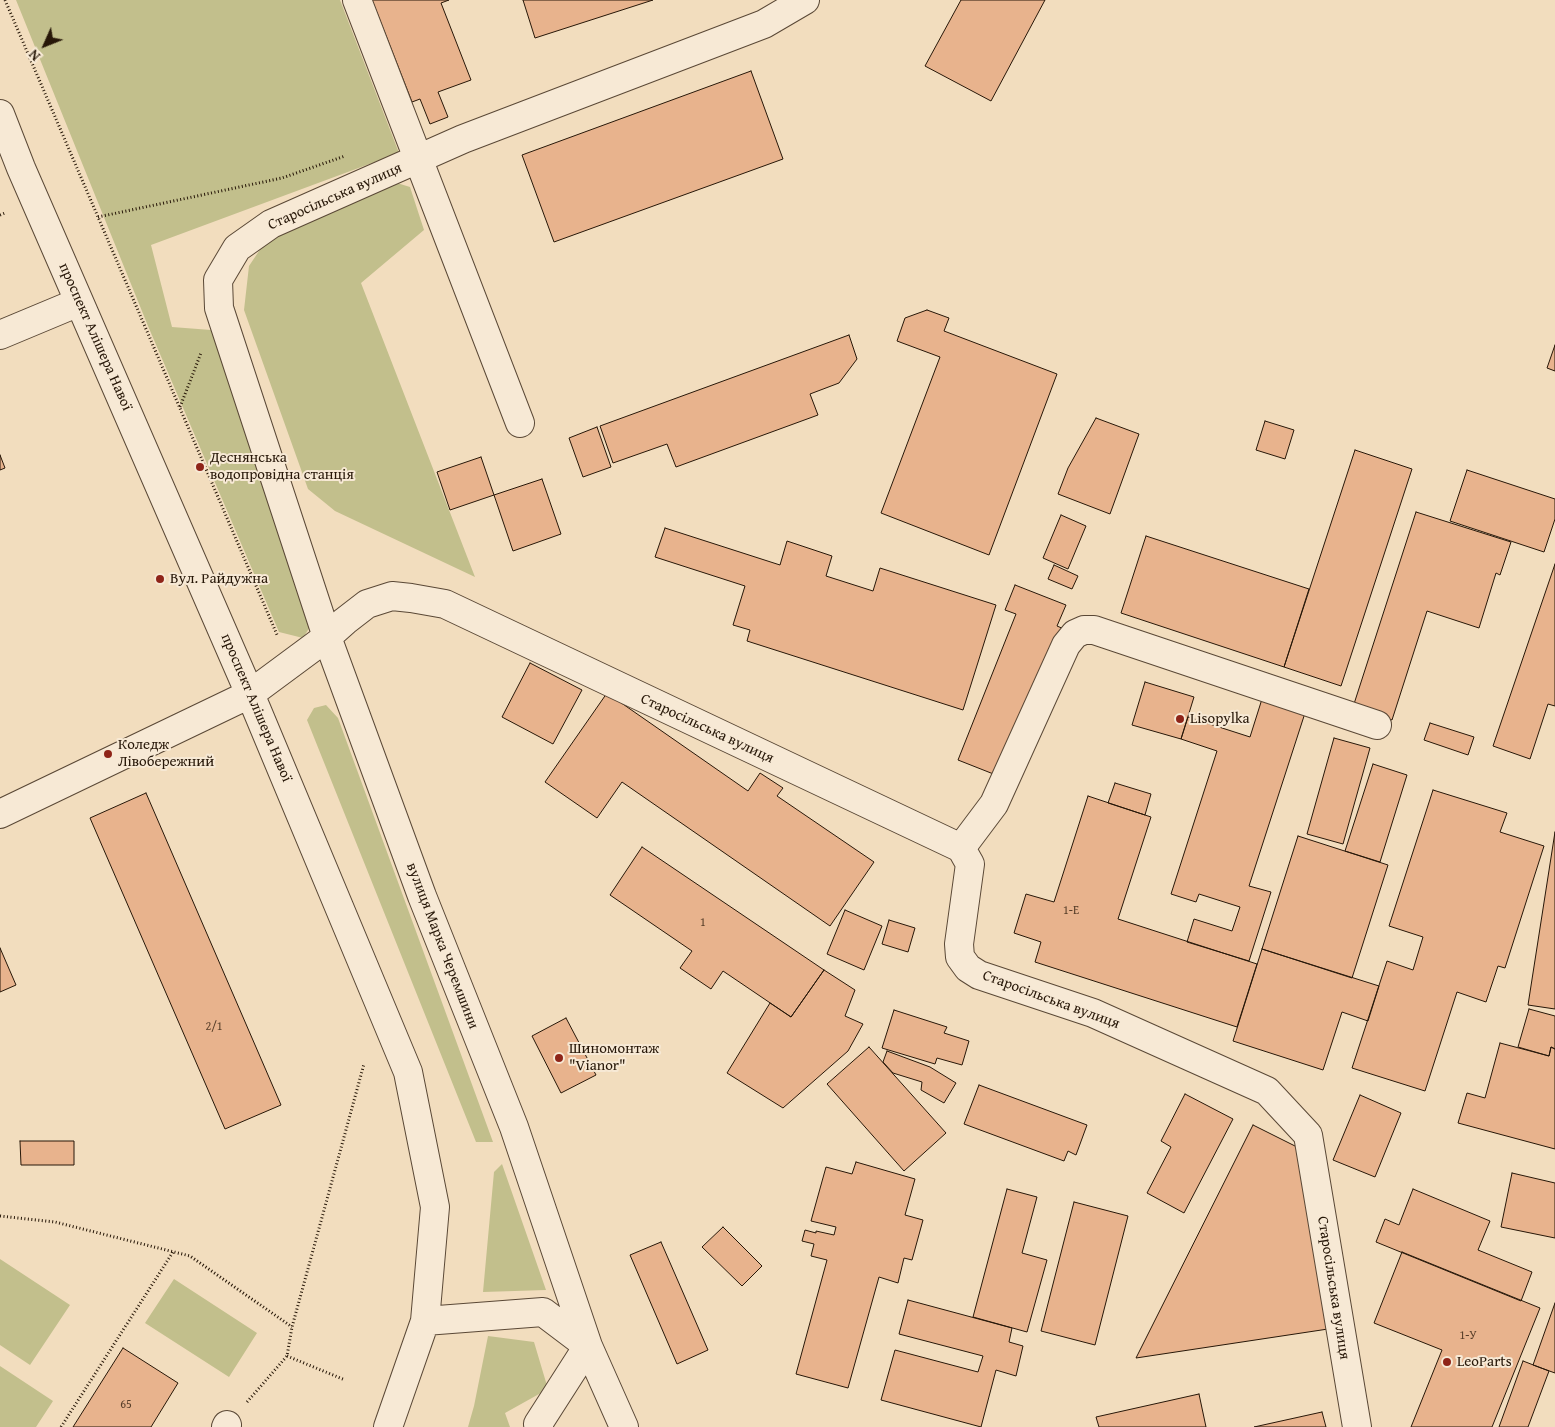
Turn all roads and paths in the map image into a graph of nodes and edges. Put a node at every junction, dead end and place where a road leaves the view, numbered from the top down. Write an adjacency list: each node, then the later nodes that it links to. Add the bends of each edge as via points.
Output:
1 (5, 0): 9 (path)
2 (357, 0): 6 (street)
3 (804, 0): 6 (street, Старосільська вулиця, via 764,24 463,139)
4 (0, 115): 10 (street, проспект Алішера Навої)
5 (347, 156): 9 (path, via 282,178)
6 (419, 159): 11 (street, Старосільська вулиця, via 271,224 237,248 218,280); 14 (street)
7 (5, 213): 8 (path)
8 (0, 215)
9 (98, 217): 13 (path)
10 (79, 302): 12 (street); 17 (street, проспект Алішера Навої)
11 (219, 308): 13 (path); 15 (street, Старосільська вулиця)
12 (0, 336)
13 (180, 407): 16 (path)
14 (520, 423)
15 (327, 637): 16 (street); 20 (street, Старосільська вулиця, via 367,604 392,596 445,604); 26 (street, вулиця Марка Черемшини, via 422,896 514,1127)
16 (290, 665): 17 (street)
17 (250, 694): 19 (street); 24 (street, проспект Алішера Навої, via 408,1072 435,1207)
18 (1376, 724): 20 (street, via 1094,630 1084,630 1075,634 1066,645 994,804)
19 (0, 814)
20 (961, 848): 34 (street, Старосільська вулиця, via 970,864 959,944 960,957 968,968 979,975 1093,1013 1267,1092 1308,1136)
21 (364, 1064): 25 (path)
22 (0, 1216): 23 (path, via 55,1222)
23 (173, 1252): 25 (path, via 190,1256); 30 (path)
24 (425, 1321): 26 (street, вулиця Марка Черемшини, via 543,1312); 31 (street, проспект Алішера Навої)
25 (292, 1328): 27 (path)
26 (588, 1346): 32 (street); 33 (street, вулиця Марка Черемшини)
27 (287, 1356): 28 (path); 29 (path)
28 (346, 1380)
29 (226, 1426)
30 (61, 1427)
31 (388, 1427)
32 (539, 1427)
33 (624, 1427)
34 (1356, 1427)

